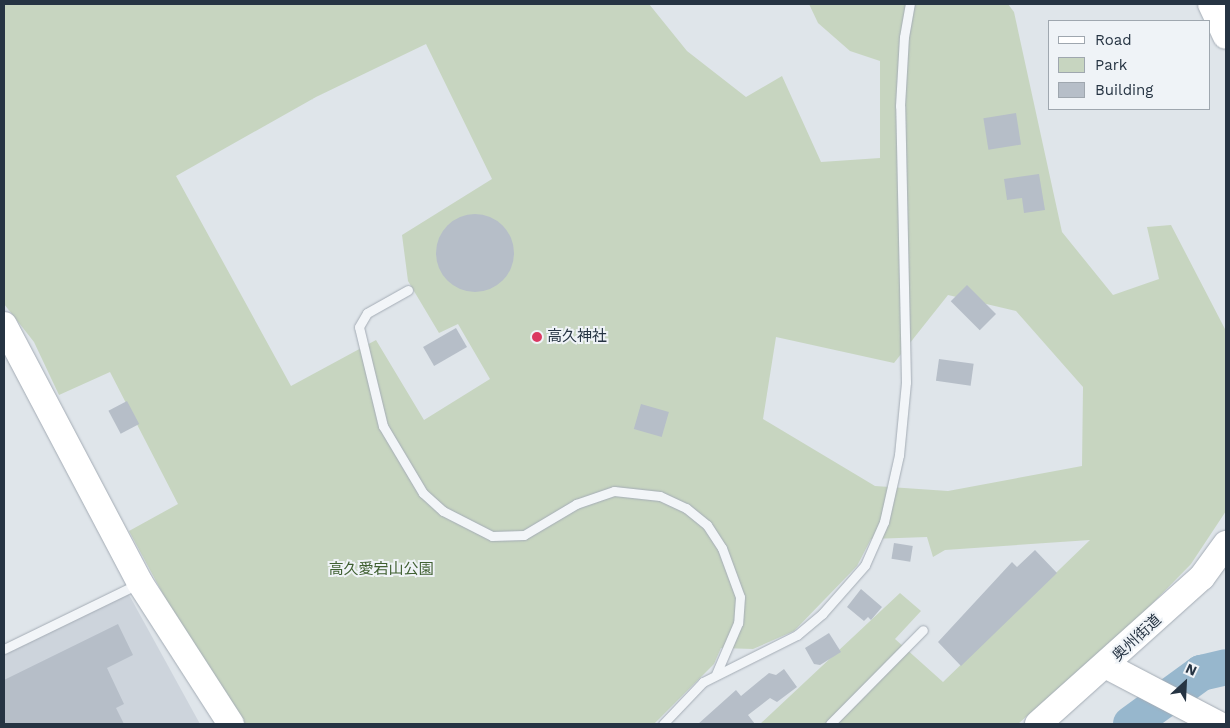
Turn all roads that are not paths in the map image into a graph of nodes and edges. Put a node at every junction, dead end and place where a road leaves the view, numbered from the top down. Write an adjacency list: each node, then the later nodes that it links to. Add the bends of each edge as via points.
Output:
1 (910, 4): 11 (lane, via 904,37 900,106 906,382 899,456 884,522 865,566 822,614 797,636)
2 (1211, 4): 3 (street)
3 (1226, 36)
4 (408, 290): 11 (lane, via 367,313 359,328 382,426 399,459 423,493 443,511 492,536 524,535 576,504 614,491 660,496 686,508 707,525 722,548 740,597 738,623)
5 (4, 325): 7 (street)
6 (1226, 544): 10 (street, 奥州街道, via 1202,577)
7 (140, 583): 9 (lane); 12 (street)
8 (922, 630): 14 (lane)
9 (4, 650)
10 (1107, 666): 15 (street, 奥州街道); 16 (street, via 1136,684)
11 (716, 674): 13 (lane)
12 (231, 724)
13 (663, 724)
14 (830, 724)
15 (1038, 724)
16 (1218, 724)

